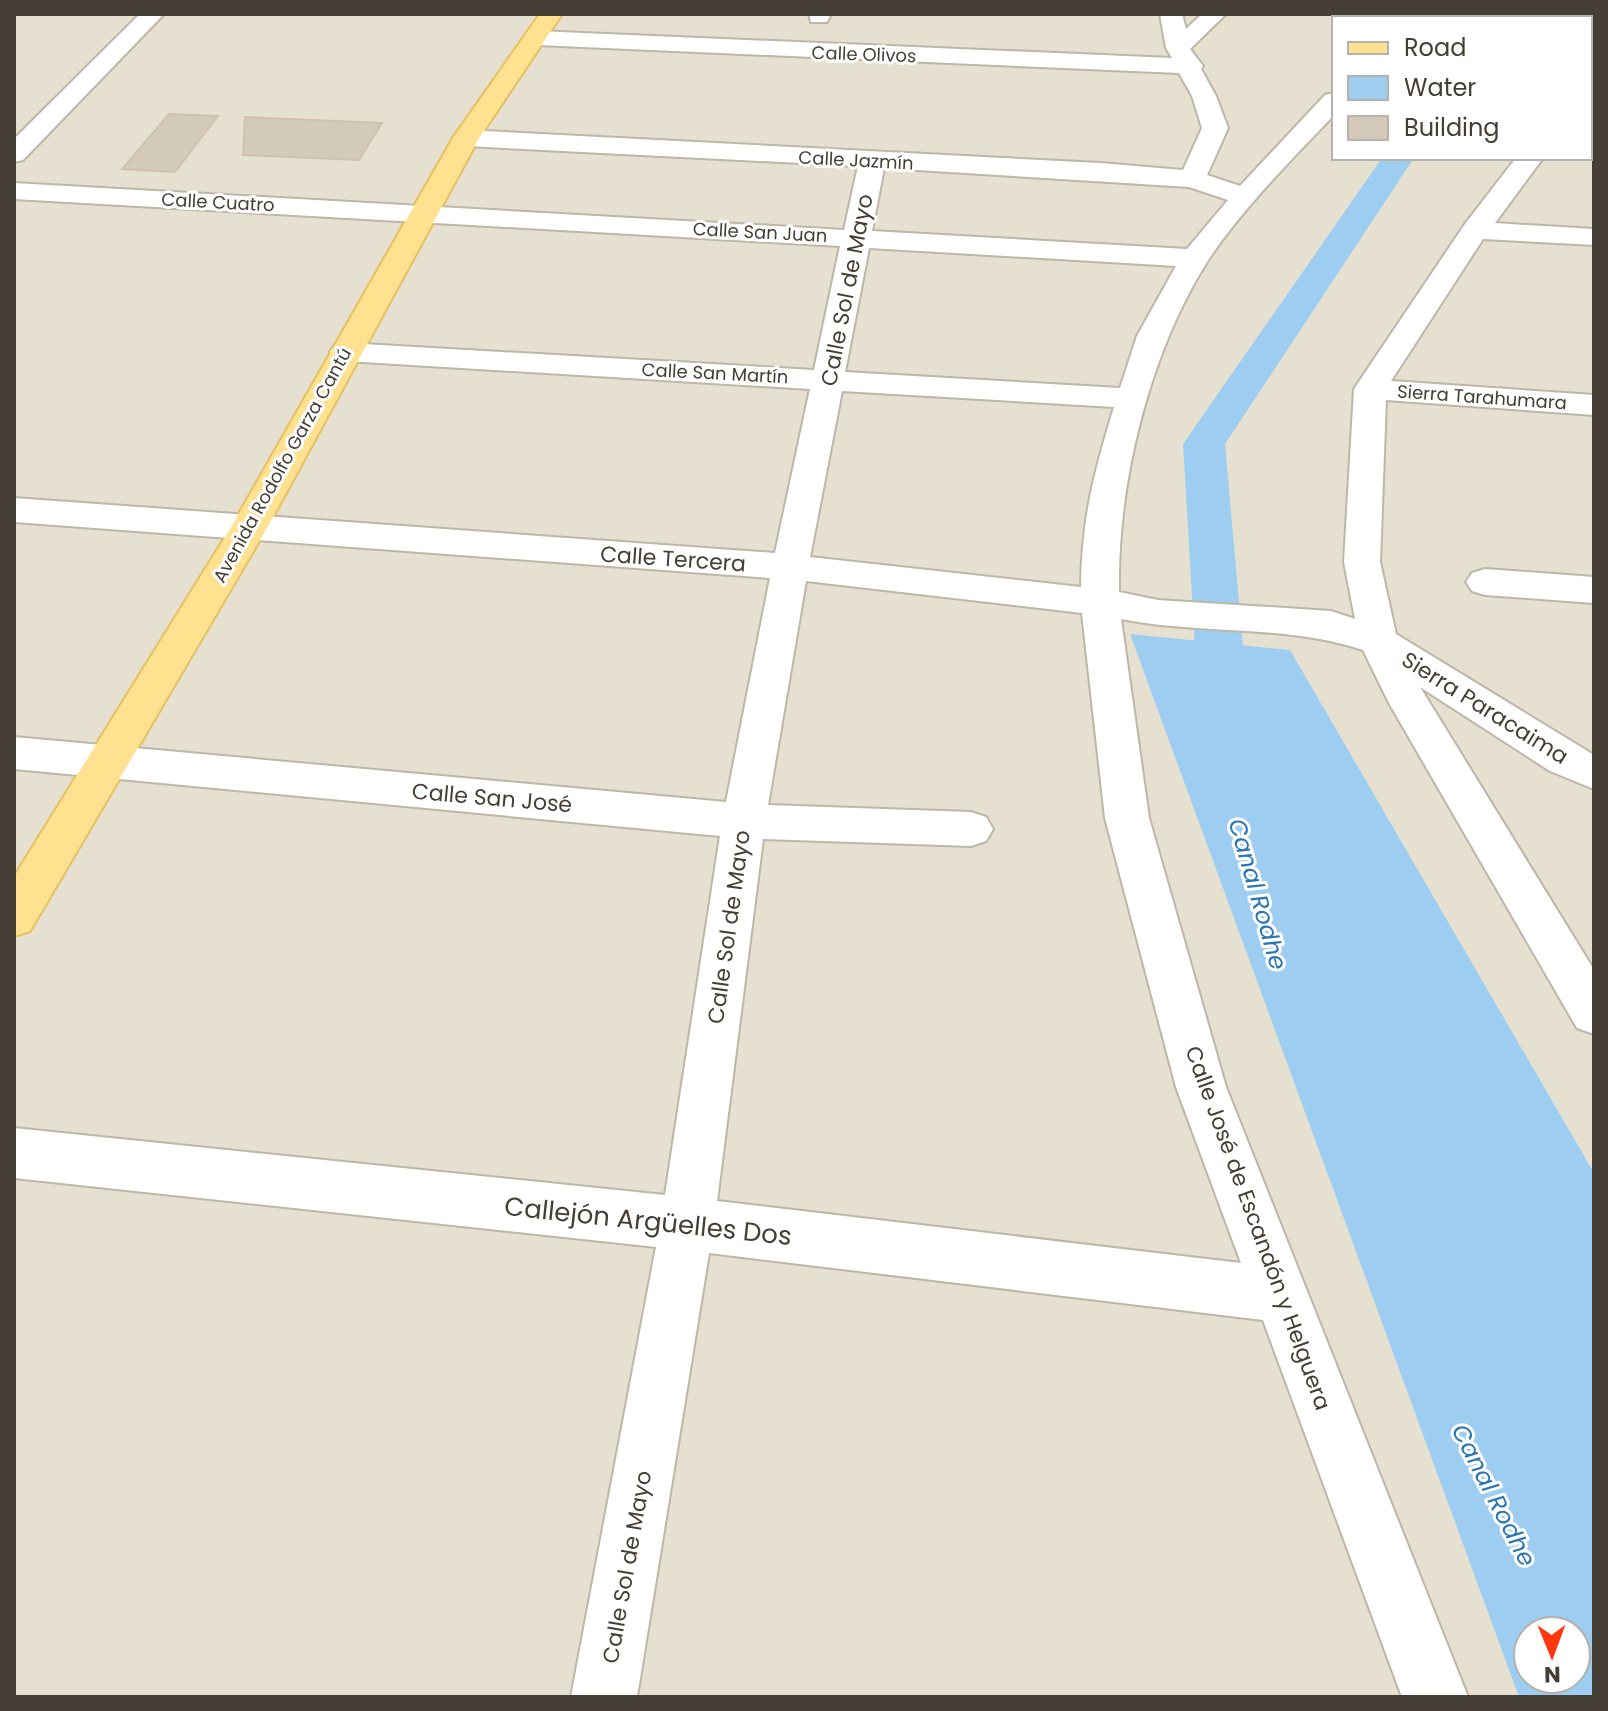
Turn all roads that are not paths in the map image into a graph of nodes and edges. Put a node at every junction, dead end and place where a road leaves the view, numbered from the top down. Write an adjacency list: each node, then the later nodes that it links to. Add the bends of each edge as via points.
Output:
1 (153, 14): 8 (street)
2 (1171, 14): 5 (street)
3 (1215, 14): 5 (street)
4 (544, 26): 5 (street, Calle Olivos, via 768,50); 7 (main road, Avenida Rodolfo Garza Cantú)
5 (1184, 57): 11 (street, via 1215,128)
6 (1332, 102): 13 (street, Calle José de Escandón y Helguera)
7 (466, 138): 10 (street, Calle Jazmín); 14 (main road, Avenida Rodolfo Garza Cantú)
8 (14, 154)
9 (1528, 160): 15 (street)
10 (872, 161): 11 (street, Calle Jazmín); 17 (street, Calle Sol de Mayo)
11 (1192, 179): 13 (street, Calle Jazmín)
12 (14, 191): 14 (street, Calle Cuatro)
13 (1244, 196): 18 (street, Calle José de Escandón y Helguera)
14 (421, 213): 17 (street, Calle San Juan); 19 (main road, Avenida Rodolfo Garza Cantú)
15 (1475, 230): 16 (street); 21 (street)
16 (1594, 237)
17 (859, 238): 18 (street, Calle San Juan); 20 (street, Calle Sol de Mayo)
18 (1195, 258): 22 (street, Calle José de Escandón y Helguera, via 1152,336)
19 (346, 352): 20 (street, Calle San Martín); 25 (main road, Avenida Rodolfo Garza Cantú)
20 (829, 379): 22 (street, Calle San Martín); 26 (street, Calle Sol de Mayo)
21 (1370, 389): 23 (street, Sierra Tarahumara); 31 (street, via 1362,562)
22 (1132, 398): 29 (street, Calle José de Escandón y Helguera, via 1108,482)
23 (1594, 405)
24 (14, 510): 25 (street, Calle Tercera)
25 (250, 526): 26 (street, Calle Tercera); 33 (main road, Avenida Rodolfo Garza Cantú)
26 (790, 567): 29 (street, Calle Tercera); 35 (street, Calle Sol de Mayo)
27 (1485, 582): 28 (street)
28 (1594, 590)
29 (1100, 602): 30 (street, Calle Tercera, via 1158,613); 41 (street, Calle José de Escandón y Helguera, via 1127,818 1201,1087)
30 (1331, 625): 31 (street, Sierra Paracaima)
31 (1378, 641): 34 (street, Sierra Paracaima, via 1565,760); 38 (street, via 1403,693)
32 (14, 753): 33 (street, Calle San José)
33 (108, 761): 35 (street, Calle San José); 37 (main road, Avenida Rodolfo Garza Cantú)
34 (1594, 773)
35 (744, 821): 36 (street, Calle San José); 40 (street, Calle Sol de Mayo)
36 (971, 829)
37 (14, 917)
38 (1594, 1013)
39 (14, 1153): 40 (street, Callejón Argüelles Dos)
40 (687, 1224): 41 (street, Callejón Argüelles Dos); 42 (street, Calle Sol de Mayo)
41 (1282, 1295): 43 (street, Calle José de Escandón y Helguera)
42 (604, 1697)
43 (1435, 1697)

